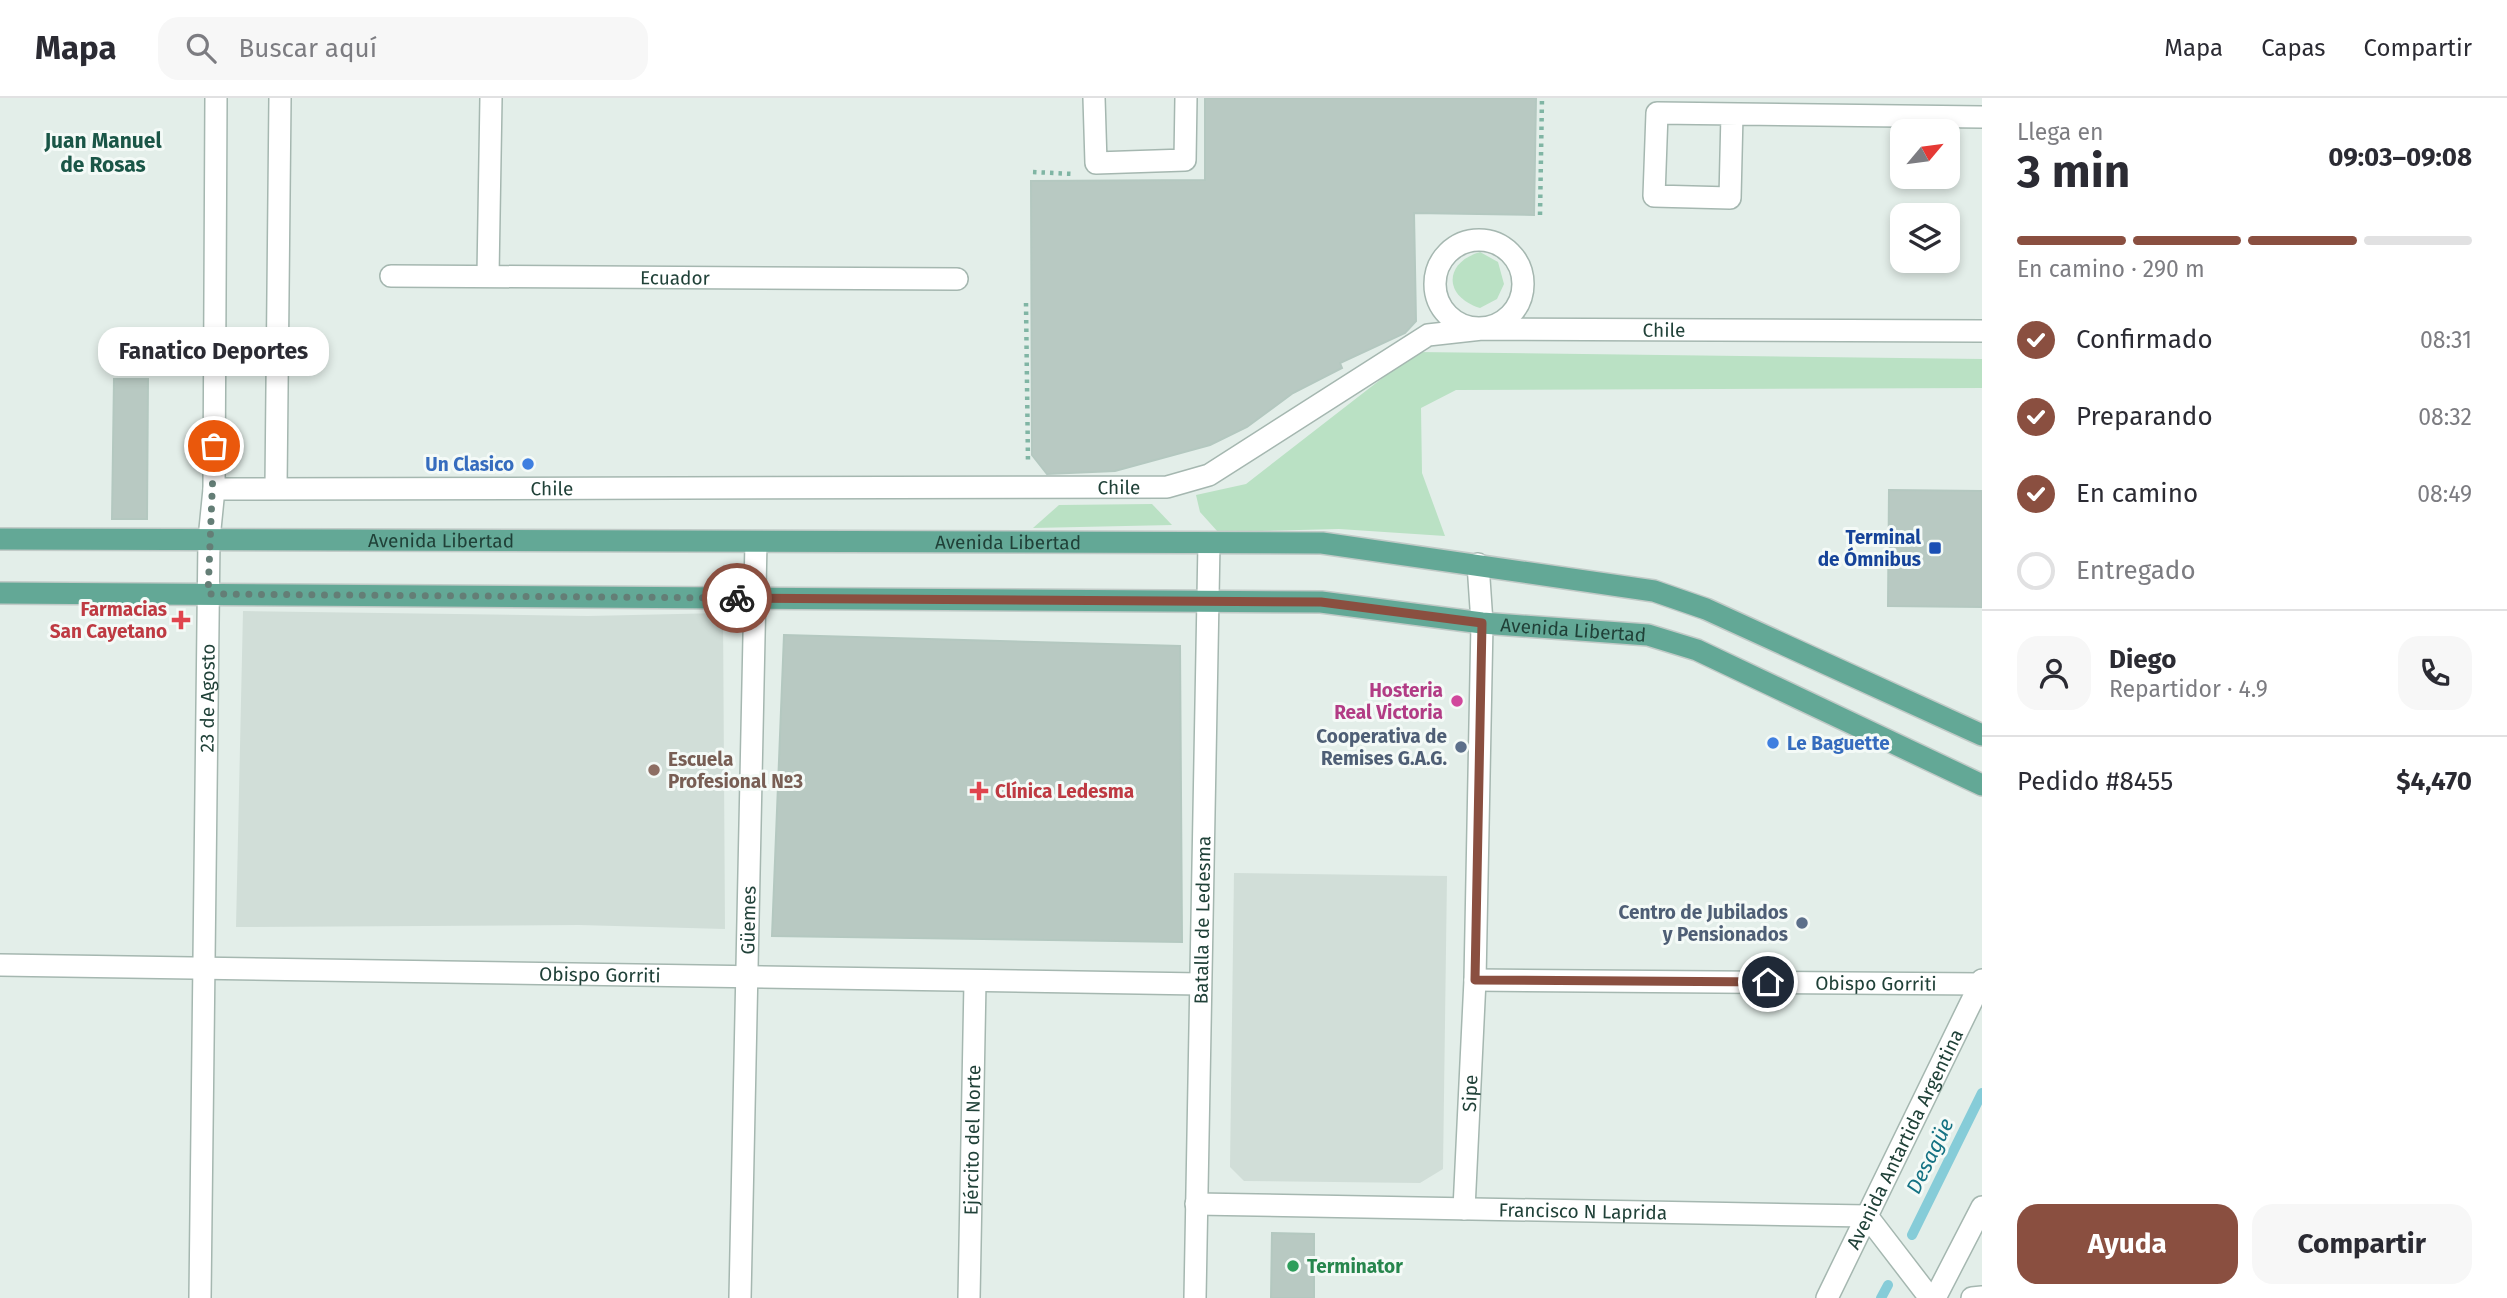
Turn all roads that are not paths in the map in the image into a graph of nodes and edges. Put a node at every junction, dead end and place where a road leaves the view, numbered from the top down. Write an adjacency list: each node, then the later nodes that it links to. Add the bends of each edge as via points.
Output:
1 (216, 98): 14 (street, 23 de Agosto)
2 (280, 98): 13 (street)
3 (491, 98): 8 (street)
4 (1094, 98): 5 (street, via 1096,163 1185,160)
5 (1186, 98)
6 (1732, 114): 6 (street, via 1657,113 1654,196 1730,198); 7 (street)
7 (1982, 117)
8 (488, 275): 9 (street, Ecuador); 10 (street, Ecuador)
9 (391, 276)
10 (957, 279)
11 (1482, 329): 11 (street, via 1509,317 1523,292 1518,263 1496,243 1481,240 1454,248 1437,270 1435,285 1444,311 1468,327); 12 (street, Chile); 13 (street, Chile, via 1428,335 1209,475 1167,487)
12 (1982, 331)
13 (276, 487): 14 (street, Chile)
14 (214, 489): 16 (street, 23 de Agosto)
15 (0, 538): 16 (main road, Avenida Libertad)
16 (209, 539): 17 (main road, Avenida Libertad); 21 (street, 23 de Agosto)
17 (756, 542): 18 (main road, Avenida Libertad); 22 (street, Güemes)
18 (1209, 543): 19 (main road, Avenida Libertad, via 1322,543); 23 (street, Batalla de Ledesma)
19 (1478, 564): 24 (street, Sipe); 25 (main road, Avenida Libertad, via 1654,591 1706,609)
20 (0, 593): 21 (main road, Avenida Libertad)
21 (208, 594): 22 (main road, Avenida Libertad); 28 (street, 23 de Agosto)
22 (753, 598): 23 (main road, Avenida Libertad); 29 (street, Güemes)
23 (1209, 602): 24 (main road, Avenida Libertad, via 1321,602); 33 (street, Batalla de Ledesma)
24 (1482, 623): 26 (main road, Avenida Libertad, via 1648,635 1697,650); 30 (street, Sipe)
25 (1982, 735)
26 (1982, 785)
27 (0, 965): 28 (street, Obispo Gorriti)
28 (204, 971): 29 (street, Obispo Gorriti); 39 (street, 23 de Agosto)
29 (746, 978): 31 (street, Obispo Gorriti); 40 (street, Güemes)
30 (1475, 980): 32 (street, Obispo Gorriti); 36 (street, Sipe)
31 (975, 982): 33 (street, Obispo Gorriti); 41 (street, Ejército del Norte)
32 (1981, 982): 37 (street, Avenida Antartida Argentina)
33 (1200, 984): 34 (street, Batalla de Ledesma)
34 (1196, 1204): 36 (street, Francisco N Laprida); 42 (street, Batalla de Ledesma)
35 (1982, 1207): 45 (street)
36 (1464, 1209): 37 (street, Francisco N Laprida)
37 (1867, 1216): 43 (street, Avenida Antartida Argentina); 44 (street)
38 (1982, 1297): 46 (street)
39 (200, 1298)
40 (740, 1298)
41 (969, 1298)
42 (1195, 1298)
43 (1826, 1298)
44 (1930, 1298)
45 (1935, 1298)
46 (1972, 1298)

